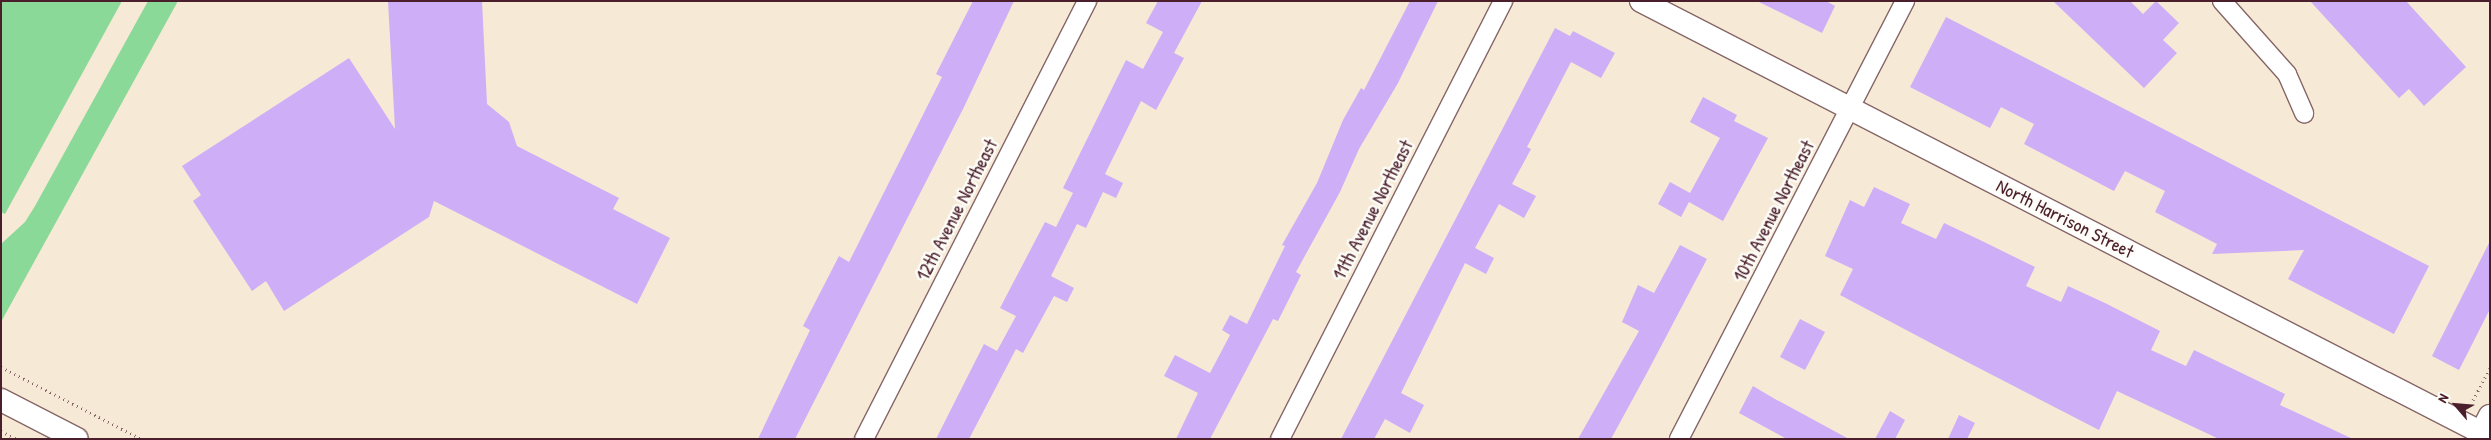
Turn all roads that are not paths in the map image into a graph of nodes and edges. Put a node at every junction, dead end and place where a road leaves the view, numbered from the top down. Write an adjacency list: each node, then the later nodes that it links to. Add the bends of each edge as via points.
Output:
1 (1087, 1): 12 (street, 12th Avenue Northeast)
2 (1504, 1): 13 (street, 11th Avenue Northeast)
3 (1641, 1): 6 (street, North Harrison Street)
4 (1904, 1): 6 (street, 10th Avenue Northeast)
5 (2222, 1): 7 (street, via 2287,74)
6 (1850, 109): 9 (street, North Harrison Street); 10 (street, 10th Avenue Northeast)
7 (2304, 113)
8 (1, 400): 11 (street)
9 (2485, 431)
10 (1680, 438)
11 (77, 439)
12 (864, 439)
13 (1280, 439)

